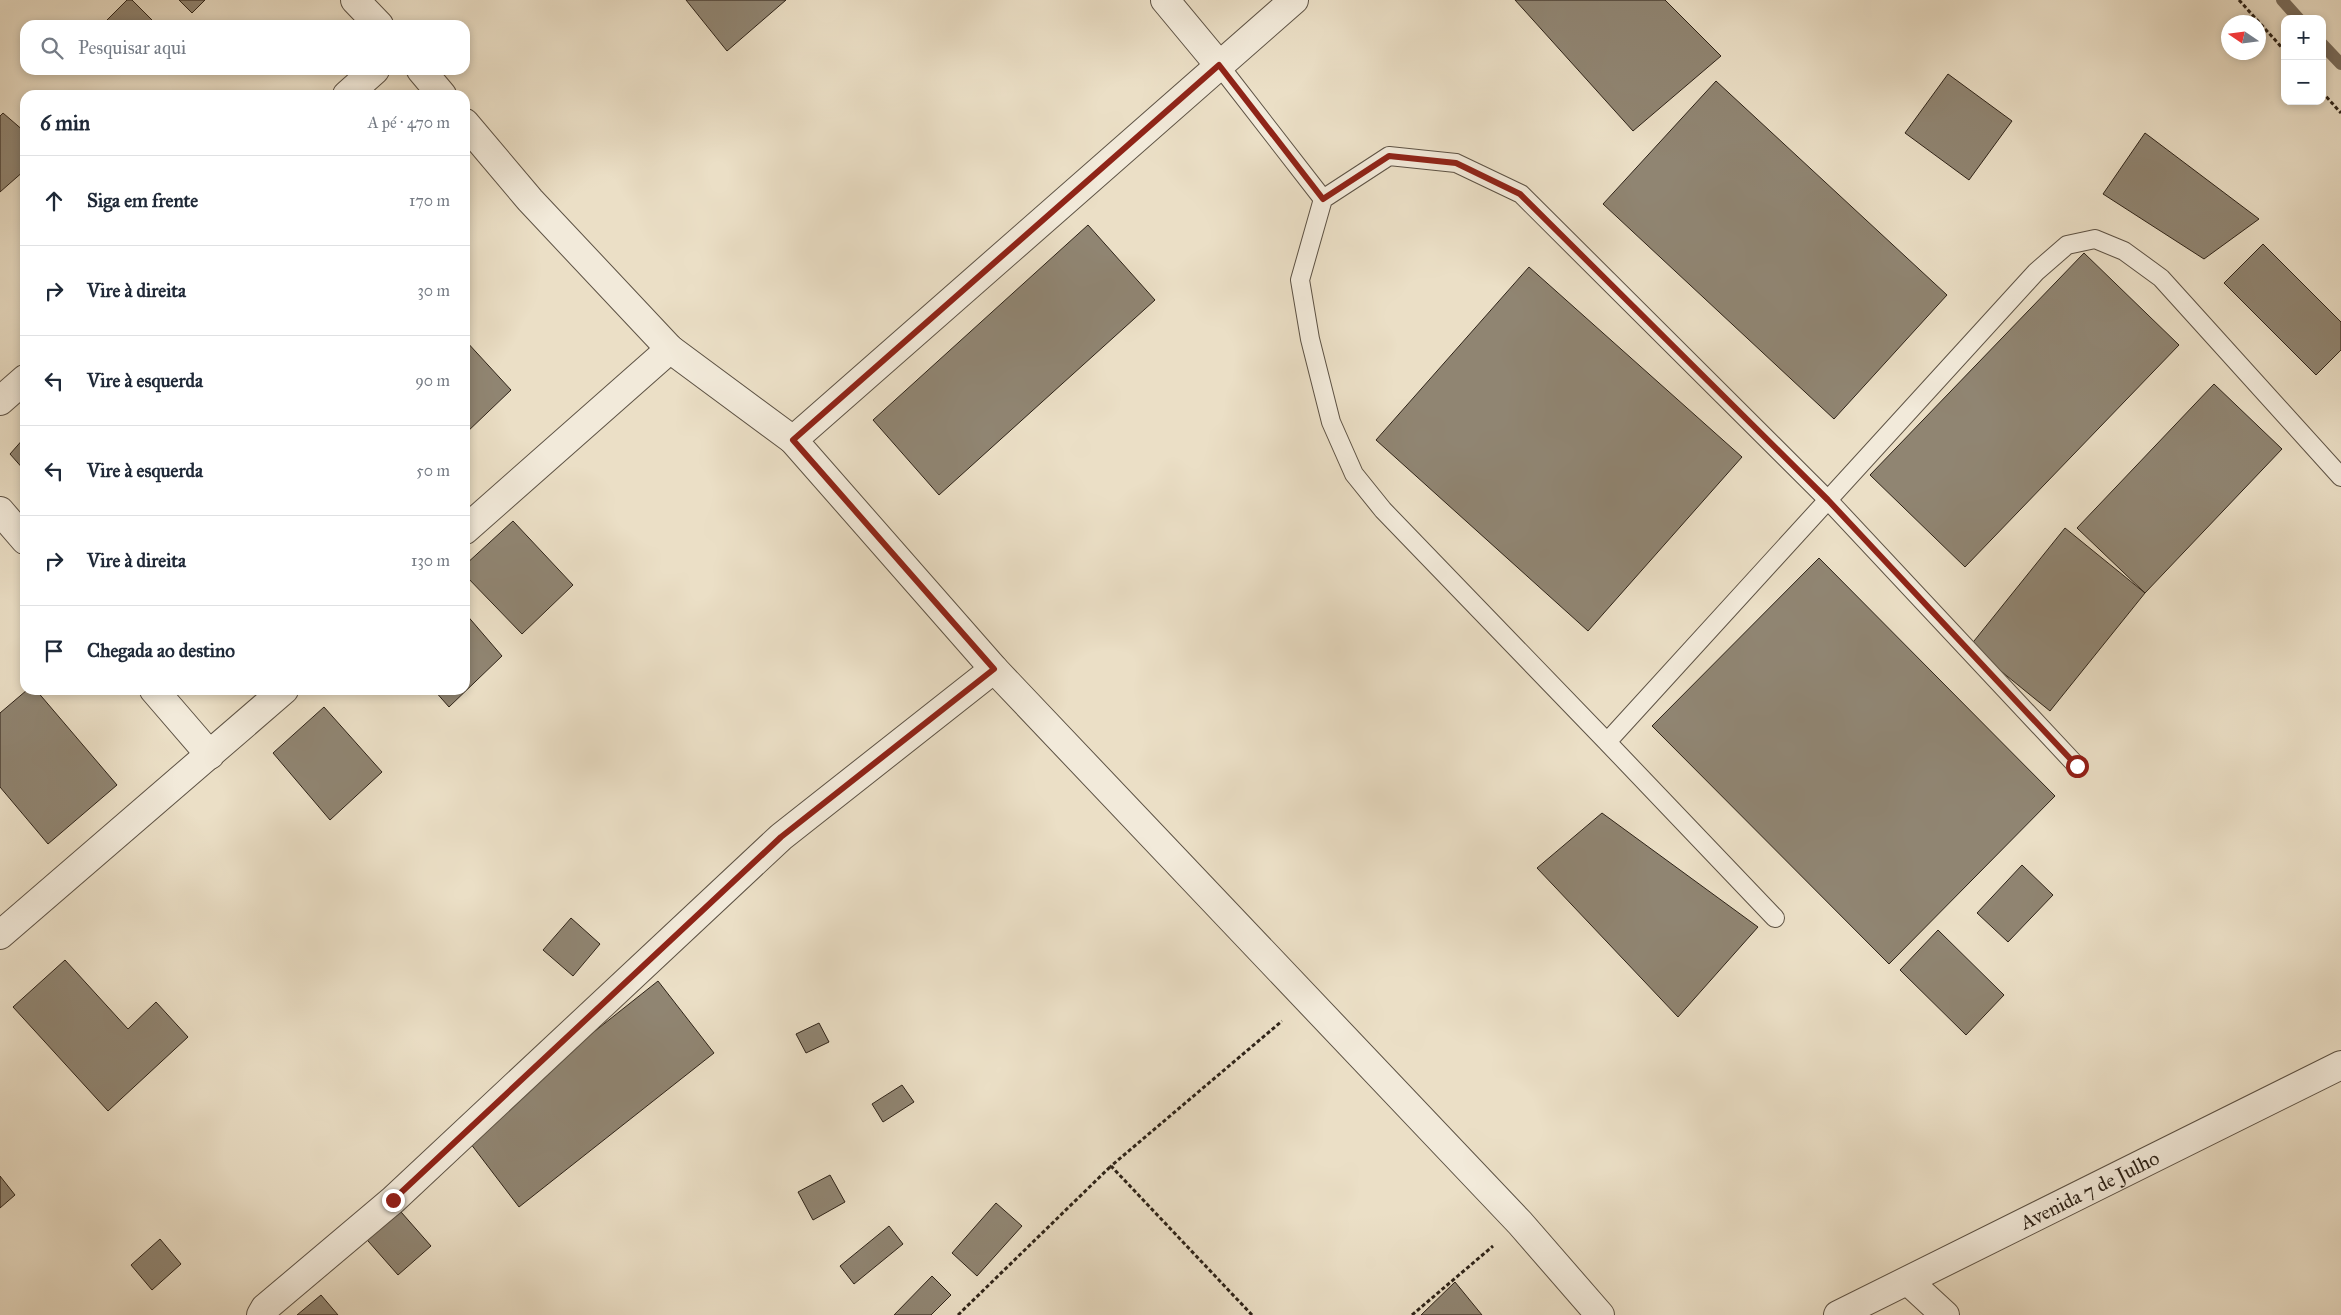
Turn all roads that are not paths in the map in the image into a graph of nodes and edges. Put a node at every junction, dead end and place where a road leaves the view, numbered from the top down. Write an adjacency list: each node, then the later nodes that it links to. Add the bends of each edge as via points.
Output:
1 (355, 0): 4 (street)
2 (1164, 0): 5 (street)
3 (1294, 0): 5 (street)
4 (375, 20)
5 (1219, 65): 11 (lane); 15 (street)
6 (369, 75): 8 (street)
7 (425, 75): 9 (street)
8 (353, 90)
9 (438, 90)
10 (470, 129): 12 (street, via 530,200)
11 (1323, 199): 17 (lane, via 1389,156 1456,163 1520,194); 24 (lane, via 1300,280 1310,338 1331,422 1354,474 1383,510)
12 (670, 349): 15 (street); 19 (street)
13 (20, 383): 14 (street)
14 (0, 401)
15 (793, 440): 21 (street)
16 (2341, 477): 17 (lane, via 2161,278 2124,251 2095,239 2067,245 2036,272)
17 (1828, 500): 24 (lane); 26 (lane)
18 (0, 511): 20 (street)
19 (470, 526)
20 (20, 534)
21 (994, 669): 31 (street, via 781,837 393,1200 265,1308); 32 (street, via 1520,1223)
22 (158, 695): 25 (street)
23 (278, 695): 25 (street)
24 (1606, 742): 27 (lane)
25 (210, 755): 28 (street)
26 (2077, 766)
27 (1775, 918)
28 (0, 935)
29 (2341, 1066): 30 (street, Avenida 7 de Julho)
30 (1908, 1281): 33 (street, Avenida 7 de Julho); 34 (street)
31 (261, 1315)
32 (1600, 1315)
33 (1838, 1315)
34 (1945, 1315)

